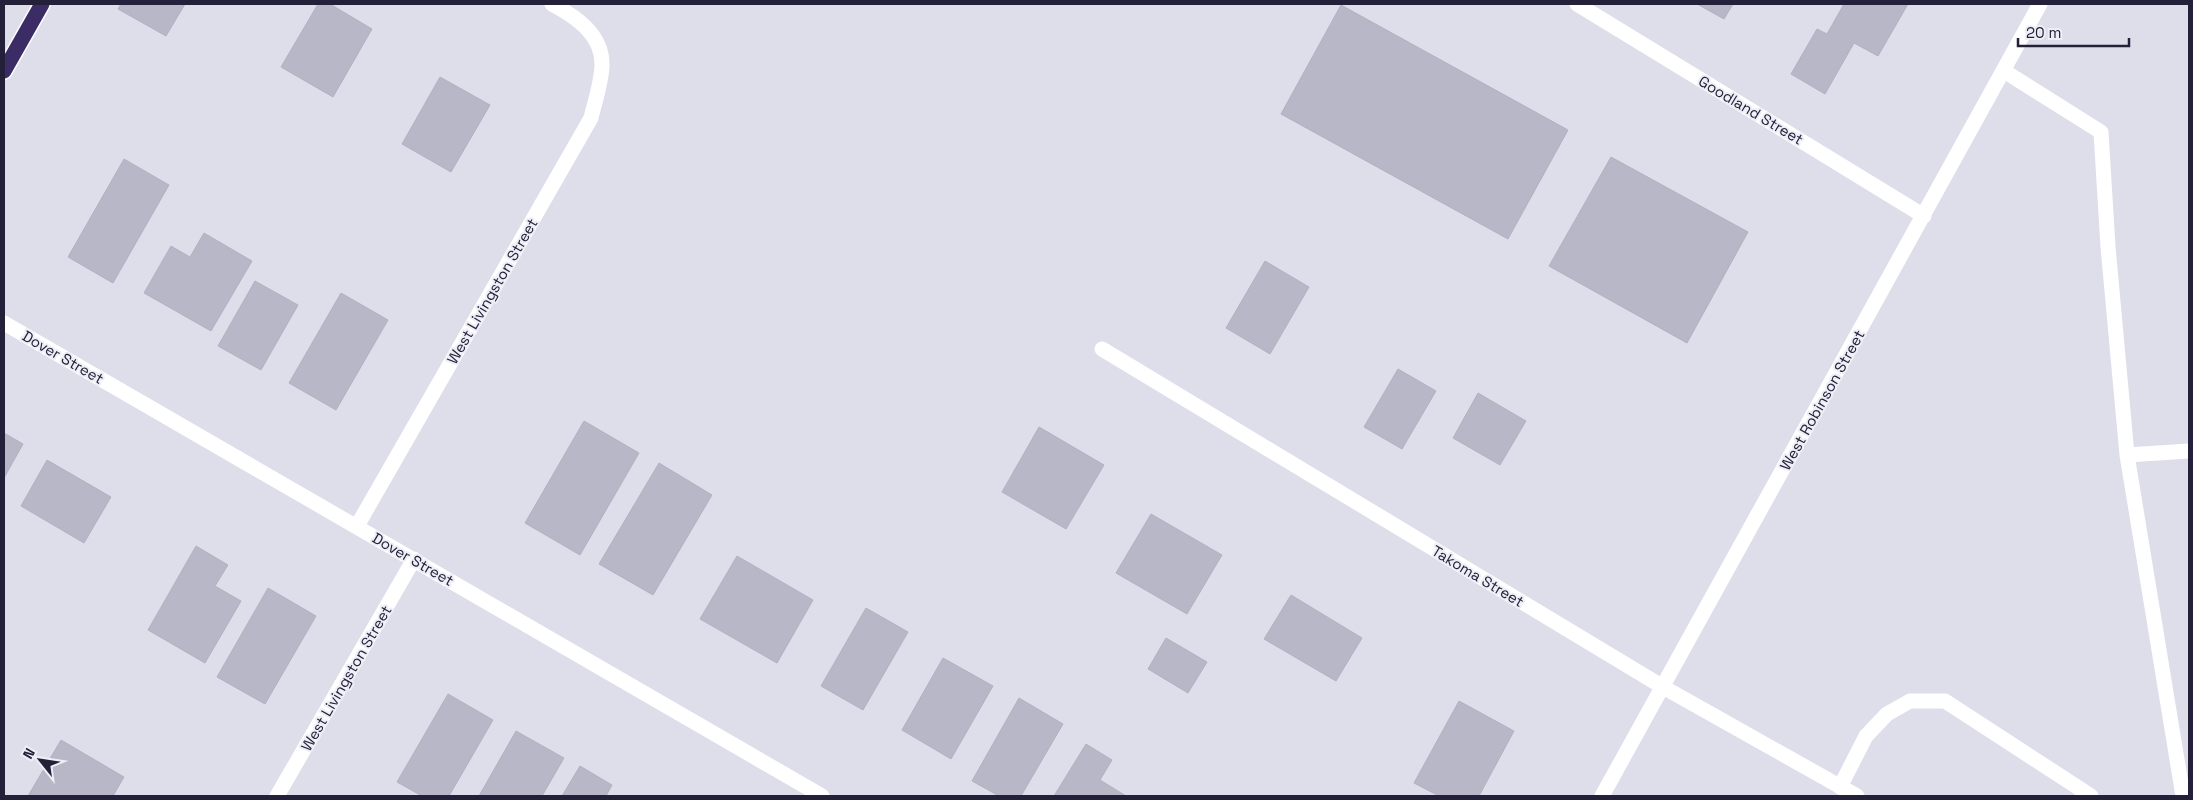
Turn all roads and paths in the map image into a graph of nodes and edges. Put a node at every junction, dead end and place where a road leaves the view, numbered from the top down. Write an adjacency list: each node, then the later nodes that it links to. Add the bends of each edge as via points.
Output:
1 (42, 4): 5 (highway)
2 (552, 4): 12 (street, West Livingston Street, via 591,32 599,48 602,63 591,118)
3 (1577, 4): 7 (street, Goodland Street)
4 (2040, 4): 6 (street, West Robinson Street)
5 (4, 71)
6 (2004, 71): 7 (street, West Robinson Street); 11 (street, via 2101,132)
7 (1924, 216): 14 (street, West Robinson Street)
8 (4, 323): 12 (street, Dover Street)
9 (1102, 349): 14 (street, Takoma Street)
10 (2189, 451): 11 (street)
11 (2127, 455): 21 (street)
12 (357, 526): 13 (street, Dover Street)
13 (414, 560): 16 (street, West Livingston Street); 17 (street, Dover Street)
14 (1663, 687): 15 (street, Takoma Street); 18 (street, West Robinson Street)
15 (1840, 787): 19 (street, Takoma Street); 20 (street, via 1866,736 1887,714 1910,701 1946,701)
16 (277, 796)
17 (822, 796)
18 (1602, 796)
19 (1857, 796)
20 (2091, 796)
21 (2183, 796)

